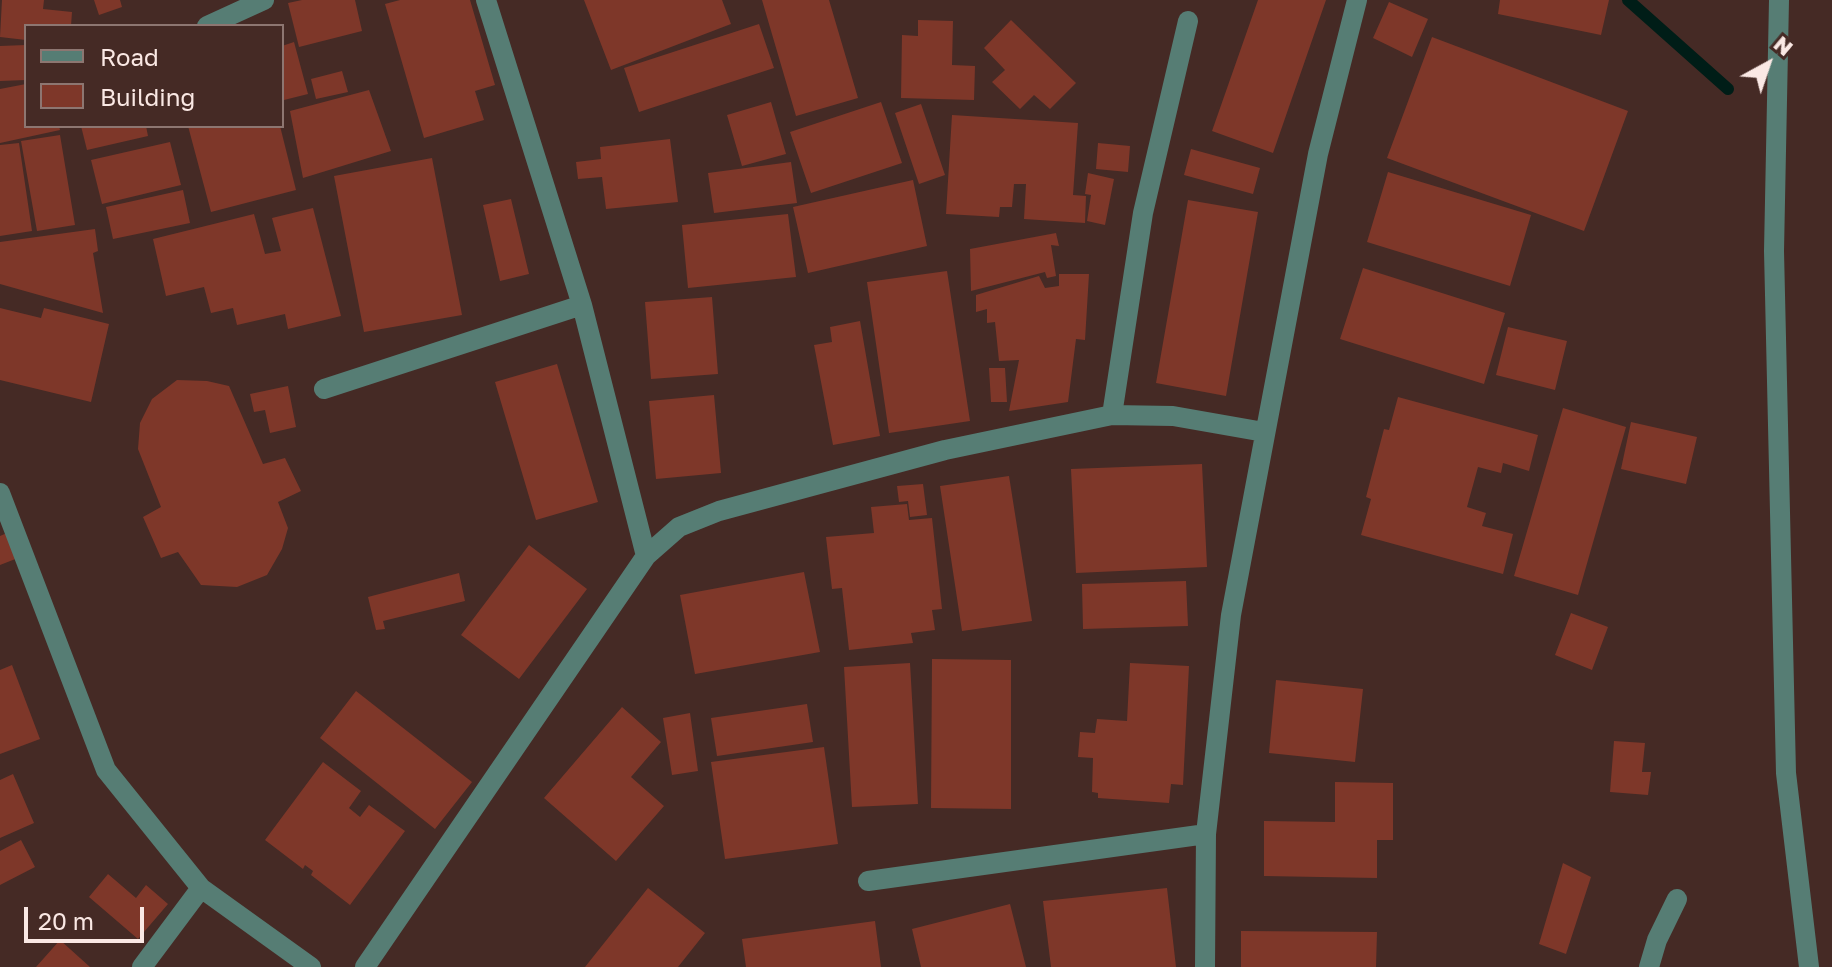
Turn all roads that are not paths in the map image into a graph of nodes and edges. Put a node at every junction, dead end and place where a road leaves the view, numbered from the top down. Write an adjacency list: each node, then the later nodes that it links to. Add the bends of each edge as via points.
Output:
1 (264, 0): 6 (street)
2 (488, 0): 7 (street)
3 (1357, 0): 10 (street, via 1318,154)
4 (1779, 0): 22 (street, via 1774,251 1786,773)
5 (1188, 21): 9 (street, via 1143,213)
6 (211, 24)
7 (582, 305): 8 (street); 12 (street)
8 (324, 389)
9 (1112, 415): 10 (street, via 1173,416); 12 (street, via 945,450 719,511 679,527)
10 (1264, 432): 13 (street, via 1231,615)
11 (0, 493): 15 (street, via 106,770)
12 (646, 556): 19 (street)
13 (1206, 834): 14 (street); 20 (street)
14 (868, 881)
15 (201, 888): 17 (street); 18 (street)
16 (1677, 899): 21 (street)
17 (142, 967)
18 (311, 967)
19 (365, 967)
20 (1205, 967)
21 (1649, 967)
22 (1809, 967)

